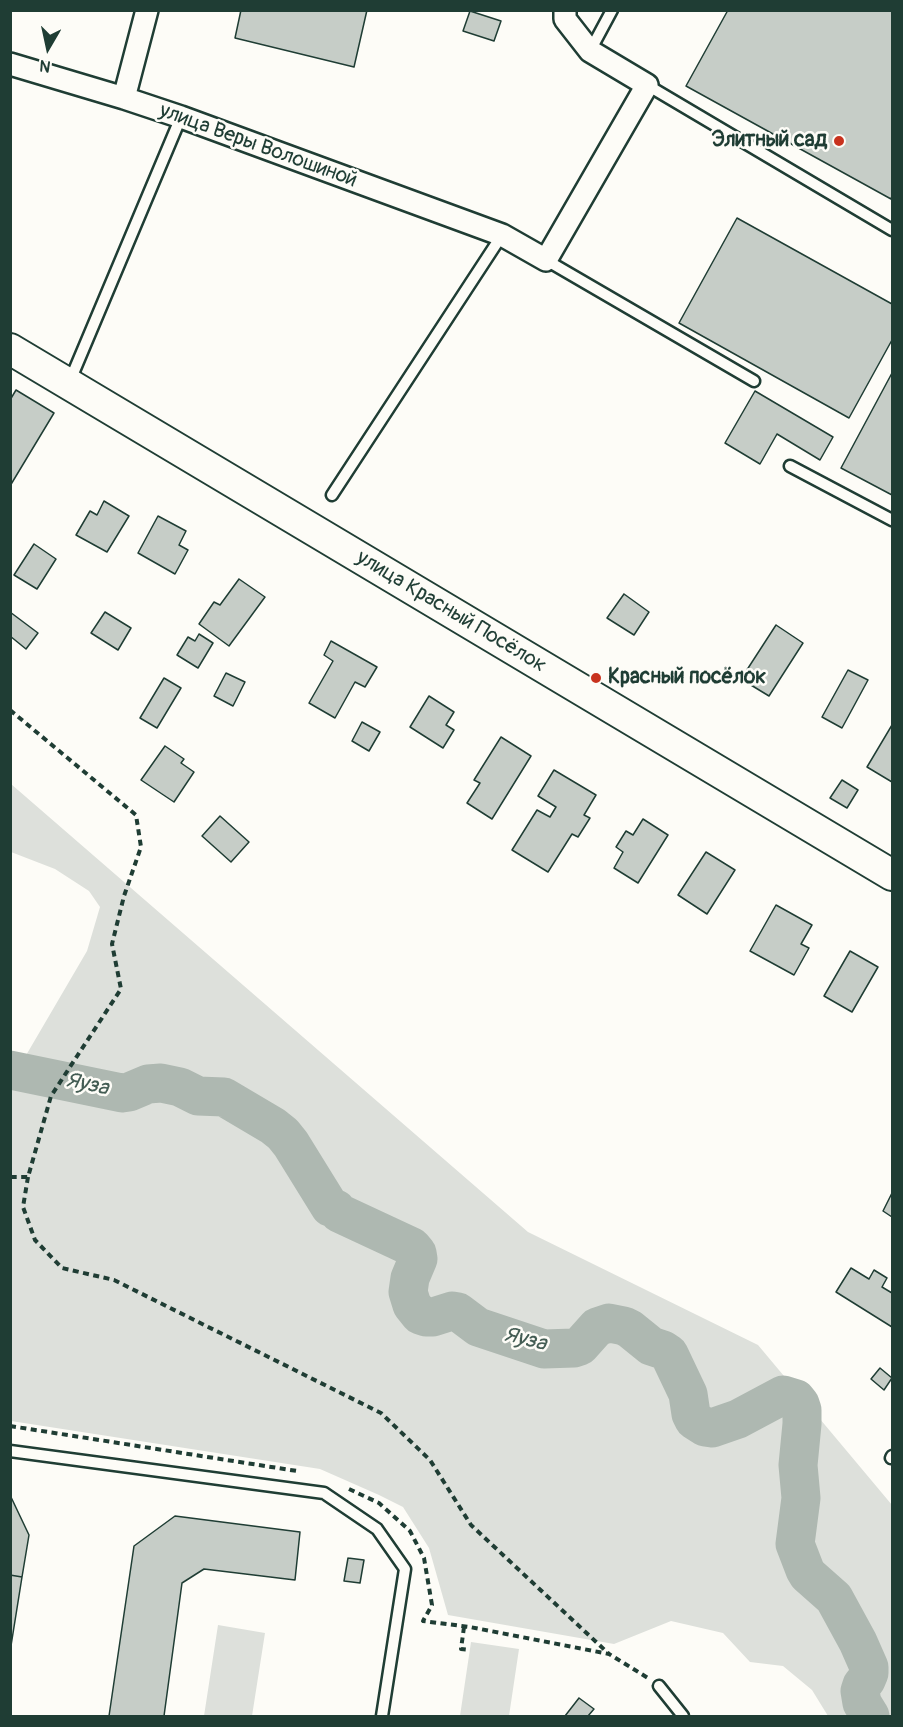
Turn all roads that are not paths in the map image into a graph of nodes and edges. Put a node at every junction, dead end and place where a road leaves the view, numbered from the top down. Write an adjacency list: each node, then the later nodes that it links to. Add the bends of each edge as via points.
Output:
1 (147, 10): 7 (street)
2 (565, 10): 4 (street, via 565,19)
3 (612, 10): 4 (lane)
4 (590, 51): 6 (street)
5 (10, 64): 7 (street, улица Веры Волошиной)
6 (647, 85): 9 (lane); 11 (street)
7 (124, 98): 8 (street, улица Веры Волошиной)
8 (181, 117): 10 (street, улица Веры Волошиной); 14 (lane)
9 (892, 229)
10 (502, 235): 11 (street, улица Веры Волошиной); 16 (lane)
11 (546, 260): 13 (lane)
12 (10, 349): 14 (street, улица Красный Посёлок)
13 (754, 381)
14 (69, 383): 18 (street, улица Красный Посёлок)
15 (790, 466): 17 (lane)
16 (332, 495)
17 (892, 520)
18 (892, 875)
19 (10, 1450): 21 (lane, via 324,1494 377,1529 405,1569)
20 (659, 1686): 22 (lane)
21 (382, 1716)
22 (683, 1716)

